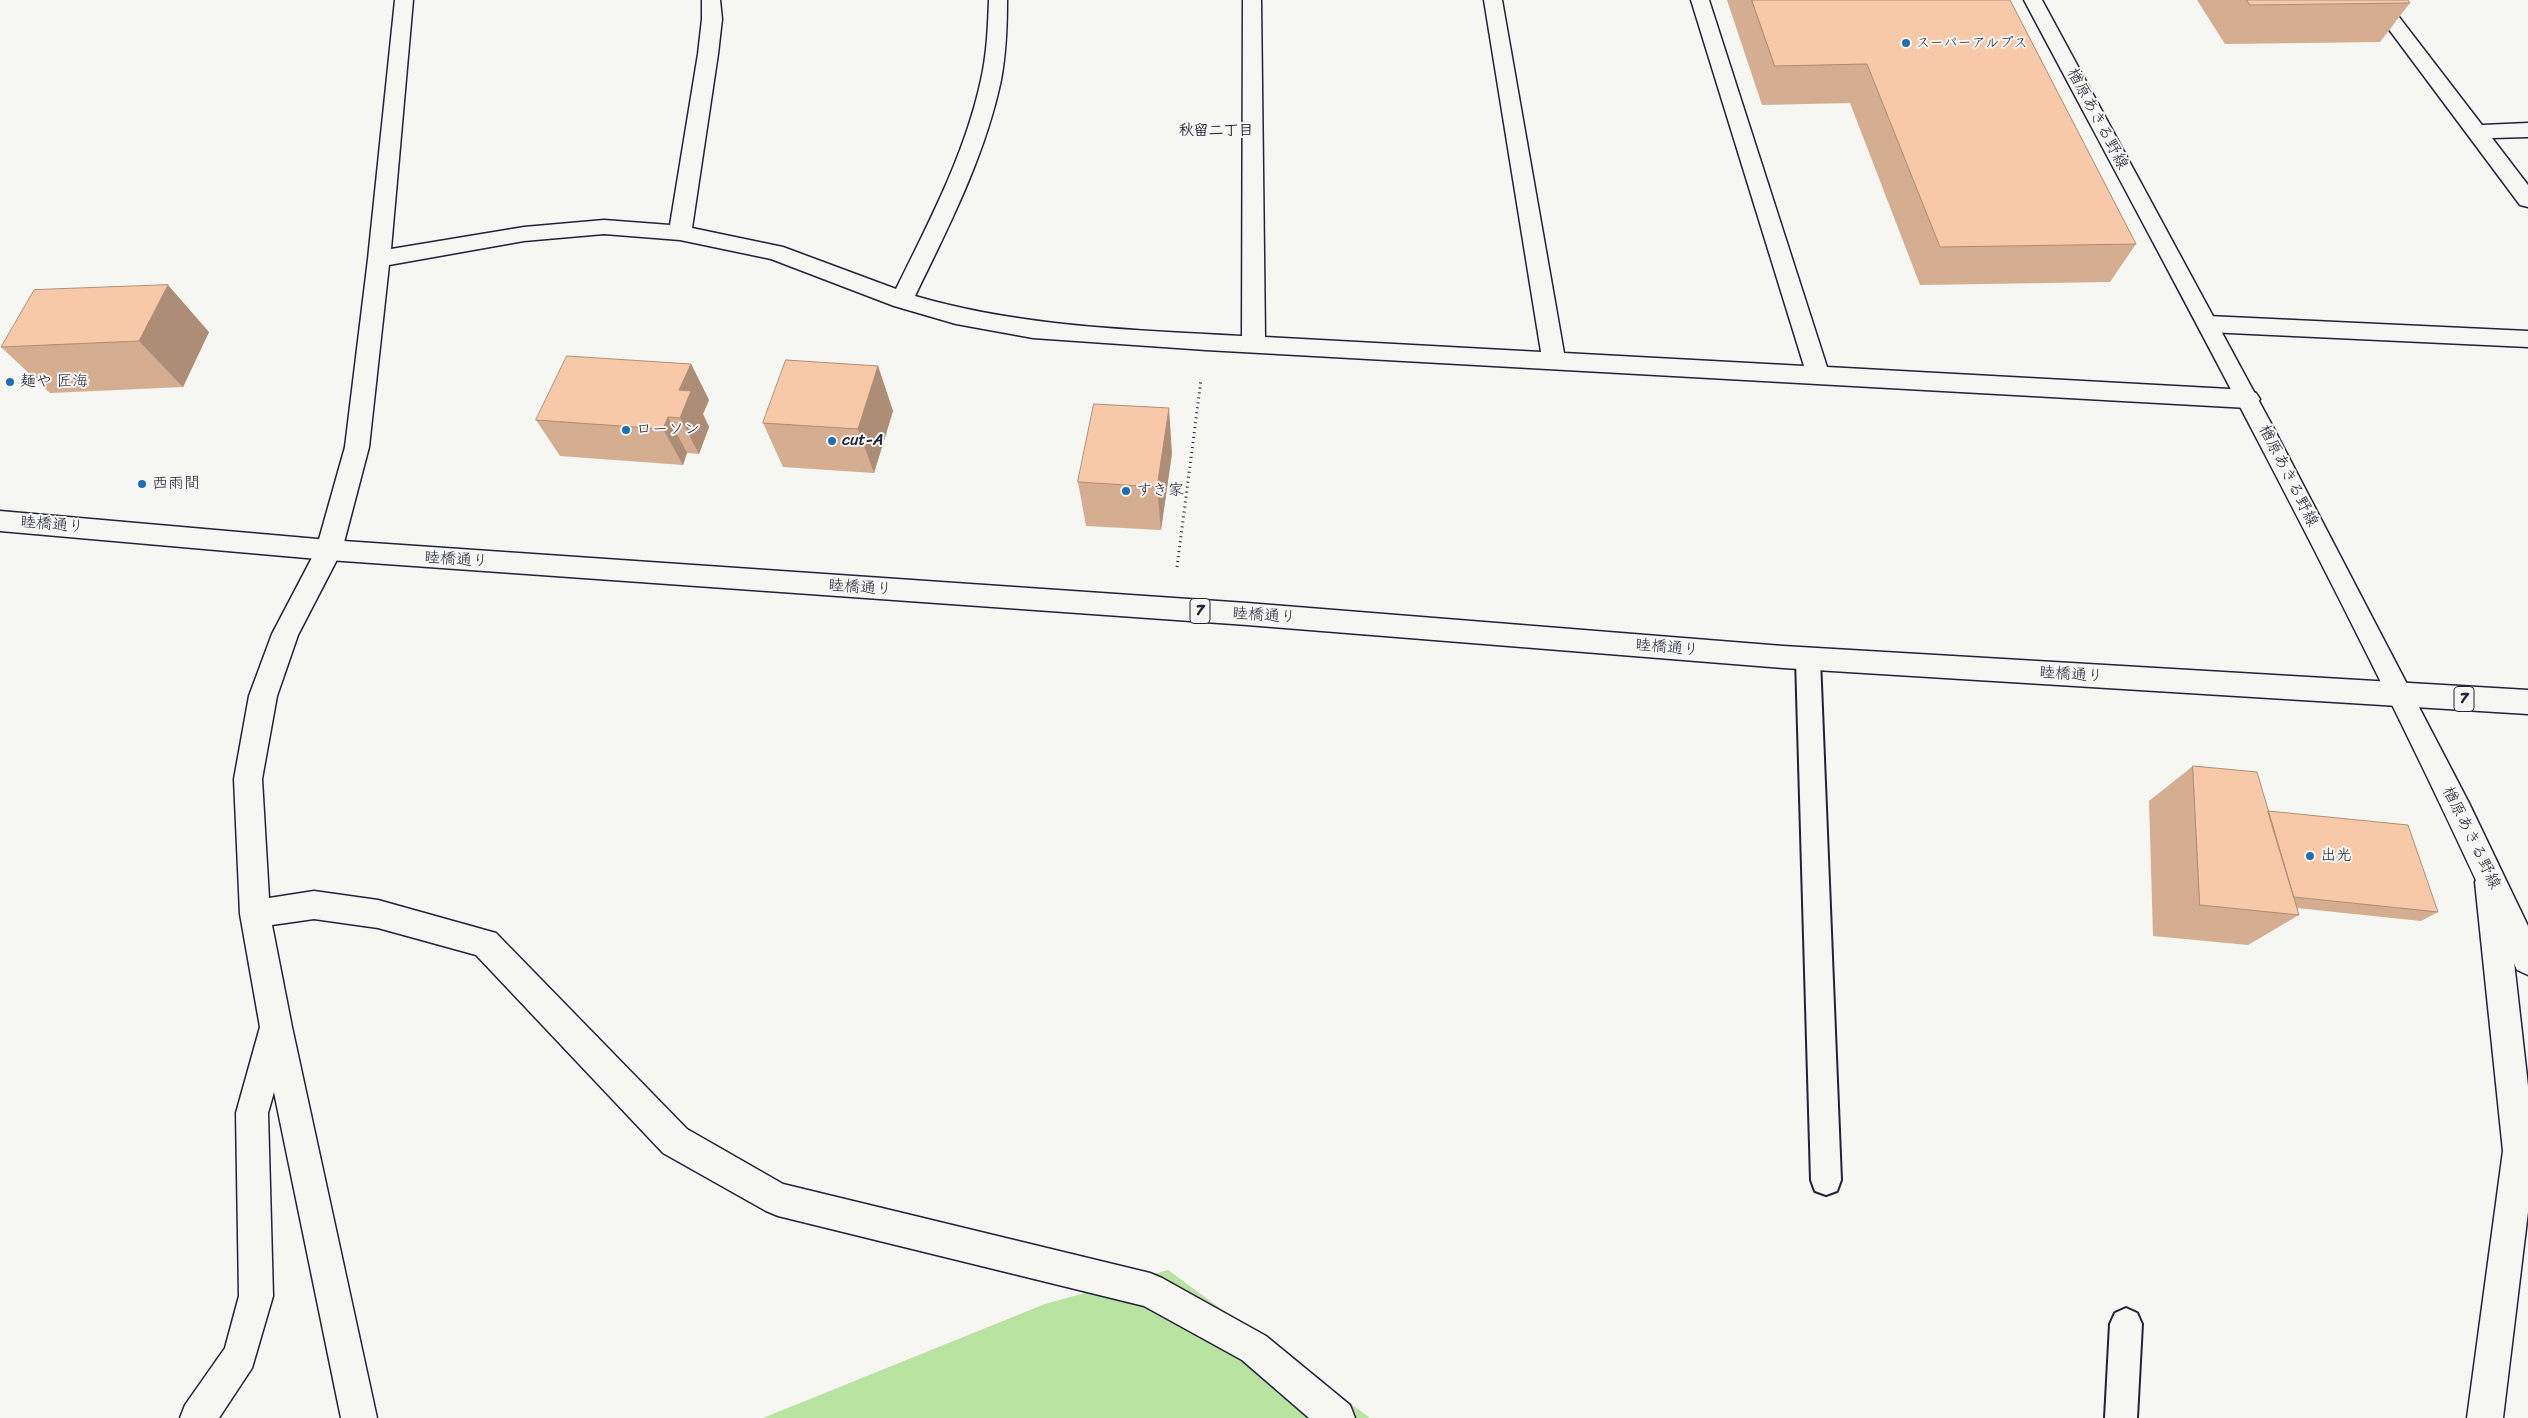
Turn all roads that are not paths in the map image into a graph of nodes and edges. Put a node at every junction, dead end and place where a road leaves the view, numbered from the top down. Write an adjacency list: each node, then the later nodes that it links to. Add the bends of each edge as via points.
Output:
1 (404, 0): 13 (street)
2 (711, 0): 12 (street, via 708,54)
3 (998, 0): 14 (street, via 994,65 980,125 955,188)
4 (1252, 0): 17 (street)
5 (1493, 0): 18 (street)
6 (1700, 0): 19 (street)
7 (2033, 0): 15 (street, 楢原あきる野線)
8 (2376, 0): 10 (street)
9 (2528, 130): 10 (street)
10 (2477, 132): 11 (street)
11 (2528, 200)
12 (680, 233): 13 (street, via 595,228 524,234); 14 (street, via 775,252)
13 (378, 260): 22 (street, via 357,446)
14 (902, 300): 17 (street, via 956,316 1033,330)
15 (2208, 324): 16 (street); 20 (street, 楢原あきる野線)
16 (2528, 339)
17 (1254, 344): 18 (street)
18 (1554, 361): 19 (street)
19 (1818, 375): 20 (street)
20 (2248, 399): 24 (street, 楢原あきる野線)
21 (0, 521): 22 (street, 睦橋通り / 7)
22 (329, 550): 23 (street, 睦橋通り / 7, via 1171,609); 27 (street, via 285,634 263,696 248,779)
23 (1808, 659): 24 (street, 睦橋通り / 7); 30 (lane)
24 (2401, 696): 25 (street, 睦橋通り / 7); 26 (street, 楢原あきる野線)
25 (2528, 702)
26 (2489, 874): 28 (street, 楢原あきる野線); 36 (street, via 2519,1151)
27 (255, 914): 29 (street); 34 (street, via 314,905 378,914 485,943 675,1141 778,1199 1150,1290 1254,1348)
28 (2528, 960)
29 (276, 1026): 32 (street, via 252,1113 256,1296 240,1356); 33 (street)
30 (1826, 1180)
31 (2126, 1324): 35 (lane)
32 (198, 1418)
33 (360, 1418)
34 (1337, 1418)
35 (2121, 1418)
36 (2485, 1418)

